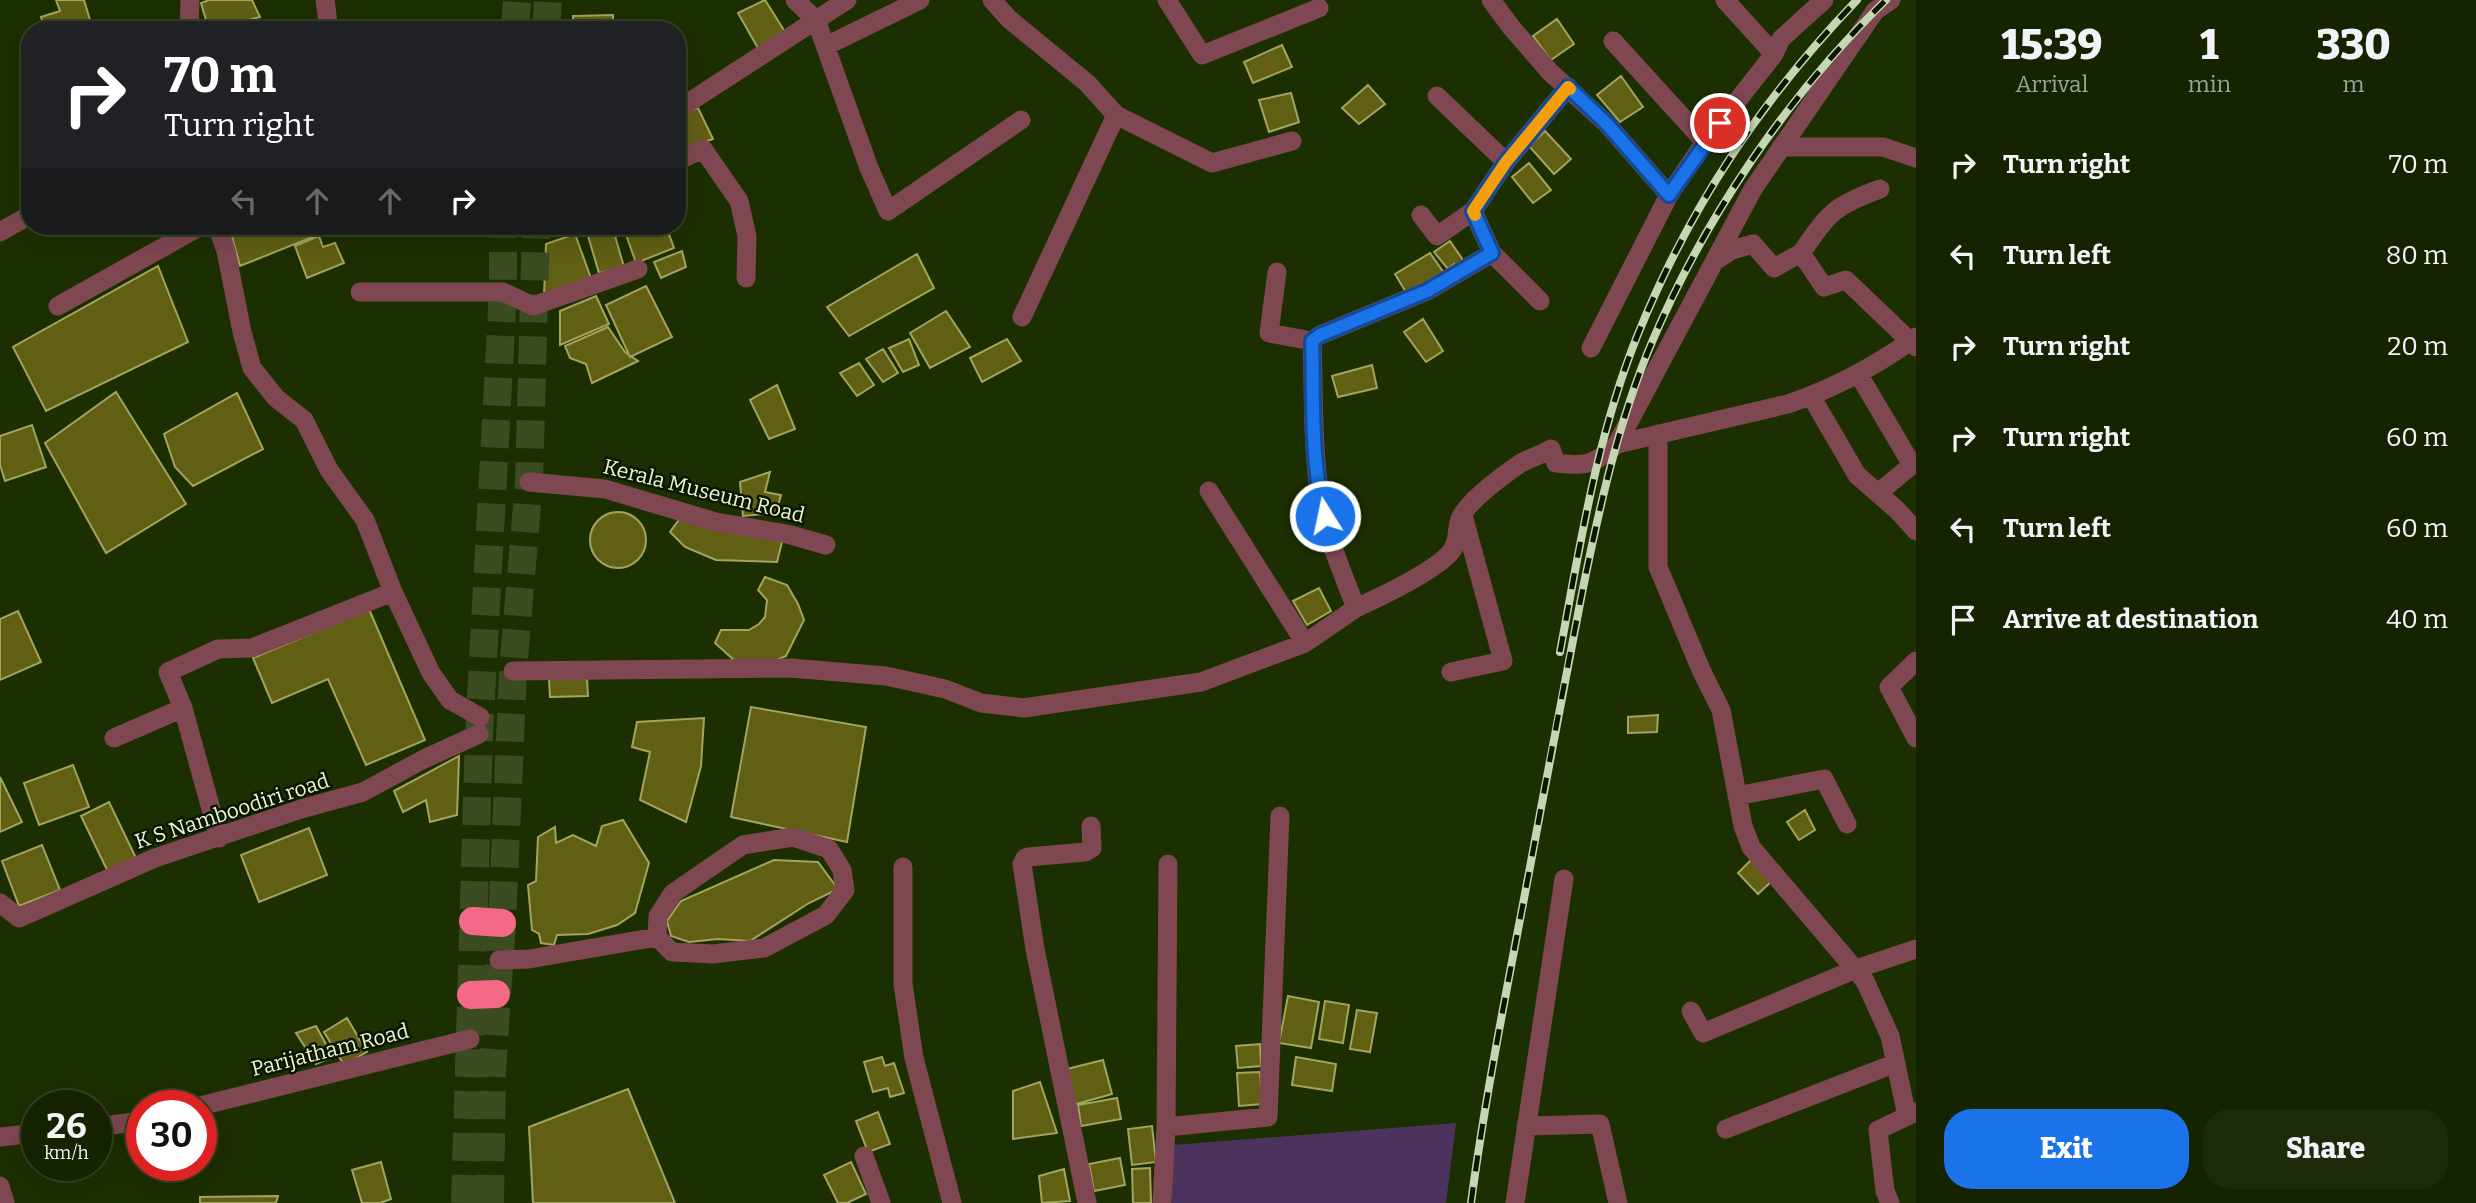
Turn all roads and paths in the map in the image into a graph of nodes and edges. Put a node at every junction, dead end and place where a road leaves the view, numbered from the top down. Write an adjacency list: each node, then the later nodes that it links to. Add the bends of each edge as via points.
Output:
1 (190, 0): 14 (street)
2 (325, 0): 15 (street)
3 (795, 0): 13 (street)
4 (847, 0): 13 (street)
5 (920, 0): 17 (street)
6 (992, 0): 22 (street, via 1087,83)
7 (1167, 0): 12 (street, via 1202,55)
8 (1491, 0): 19 (street, via 1550,72)
9 (1726, 0): 18 (street)
10 (1824, 0): 18 (street, via 1781,39)
11 (1891, 0): 26 (street, via 1875,11)
12 (1319, 8)
13 (816, 20): 17 (street); 21 (street)
14 (189, 21)
15 (328, 21)
16 (1613, 41): 25 (street)
17 (826, 46): 23 (street, via 888,211)
18 (1774, 54): 25 (street)
19 (1568, 87): 29 (street); 31 (street)
20 (1437, 96): 29 (street)
21 (686, 104)
22 (1116, 115): 24 (street, via 1212,163); 47 (street)
23 (1021, 120)
24 (1292, 141)
25 (1705, 142): 31 (street)
26 (1781, 147): 28 (street, via 1883,147); 40 (street)
27 (686, 157): 43 (street, via 703,149 739,201 747,236)
28 (1916, 158)
29 (1506, 162): 32 (street)
30 (1880, 188): 39 (street, via 1847,201 1826,217)
31 (1669, 195): 50 (street)
32 (1473, 211): 33 (street, via 1437,236); 38 (street)
33 (1421, 215)
34 (21, 220): 35 (street)
35 (0, 232)
36 (185, 235): 46 (street)
37 (220, 235): 62 (street, via 252,368 276,398 304,420 329,470 365,520)
38 (1492, 253): 45 (street); 48 (street, via 1427,291)
39 (1801, 253): 40 (street, via 1774,268 1753,244); 49 (street, via 1824,287 1846,280)
40 (1714, 261): 54 (street)
41 (638, 269): 44 (street, via 533,306 503,292)
42 (1277, 272): 48 (street, via 1269,333)
43 (746, 278)
44 (360, 292)
45 (1540, 301)
46 (58, 306)
47 (1022, 317)
48 (1312, 341): 63 (street, via 1320,497 1335,555)
49 (1915, 342): 51 (street)
50 (1591, 348)
51 (1859, 375): 52 (street); 55 (street)
52 (1811, 396): 53 (street); 58 (street, via 1857,475)
53 (1658, 434): 54 (street); 71 (street, via 1658,567 1721,710)
54 (1617, 444): 59 (street, via 1600,460 1576,465 1556,463 1551,449 1522,462 1480,494)
55 (1914, 464): 58 (street)
56 (529, 482): 61 (street, Kerala Museum Road, via 605,489 716,522)
57 (1209, 491): 64 (street)
58 (1878, 493): 60 (street)
59 (1463, 514): 63 (street, via 1457,542 1448,555 1391,592); 67 (street, via 1503,662)
60 (1913, 522)
61 (826, 545)
62 (393, 592): 68 (street, via 252,648 218,649 178,666 168,672); 75 (street, K S Namboodiri road, via 431,673 450,699 480,725 363,792)
63 (1356, 608): 64 (street)
64 (1305, 643): 66 (street, via 1201,682 1024,708 981,704 945,689 886,676 791,668)
65 (1916, 661): 70 (street, via 1889,687)
66 (513, 671)
67 (1451, 672)
68 (183, 708): 69 (street); 75 (street)
69 (114, 738)
70 (1916, 738)
71 (1738, 796): 73 (street, via 1824,779); 85 (street, via 1751,847)
72 (1280, 816): 92 (street, via 1268,1117)
73 (1847, 824)
74 (1091, 826): 101 (street, via 1092,848 1028,857 1022,864)
75 (219, 838): 79 (street, K S Namboodiri road, via 155,858 19,918)
76 (1168, 864): 92 (street)
77 (904, 867): 100 (street, via 903,984 914,1058)
78 (1564, 879): 91 (street)
79 (0, 903)
80 (473, 922): 81 (highway)
81 (502, 923)
82 (657, 937): 82 (street, via 672,952 713,954 764,948 825,915 845,890 842,870 829,849 793,837 743,845 673,893 658,916); 84 (street)
83 (1916, 949): 85 (street)
84 (499, 960)
85 (1856, 969): 86 (street, via 1703,1033); 88 (street, via 1890,1036)
86 (1691, 1012)
87 (470, 1039): 89 (street, Parijatham Road)
88 (1896, 1063): 90 (street); 93 (street)
89 (217, 1102)
90 (1912, 1114): 105 (street, via 1878,1130)
91 (1526, 1126): 103 (street); 104 (street, via 1600,1124)
92 (1166, 1127): 102 (street)
93 (1726, 1129)
94 (21, 1135): 95 (street)
95 (0, 1137)
96 (864, 1156): 99 (street)
97 (0, 1185): 98 (street)
98 (5, 1203)
99 (881, 1203)
100 (952, 1203)
101 (1087, 1203)
102 (1162, 1203)
103 (1515, 1203)
104 (1618, 1203)
105 (1890, 1203)

